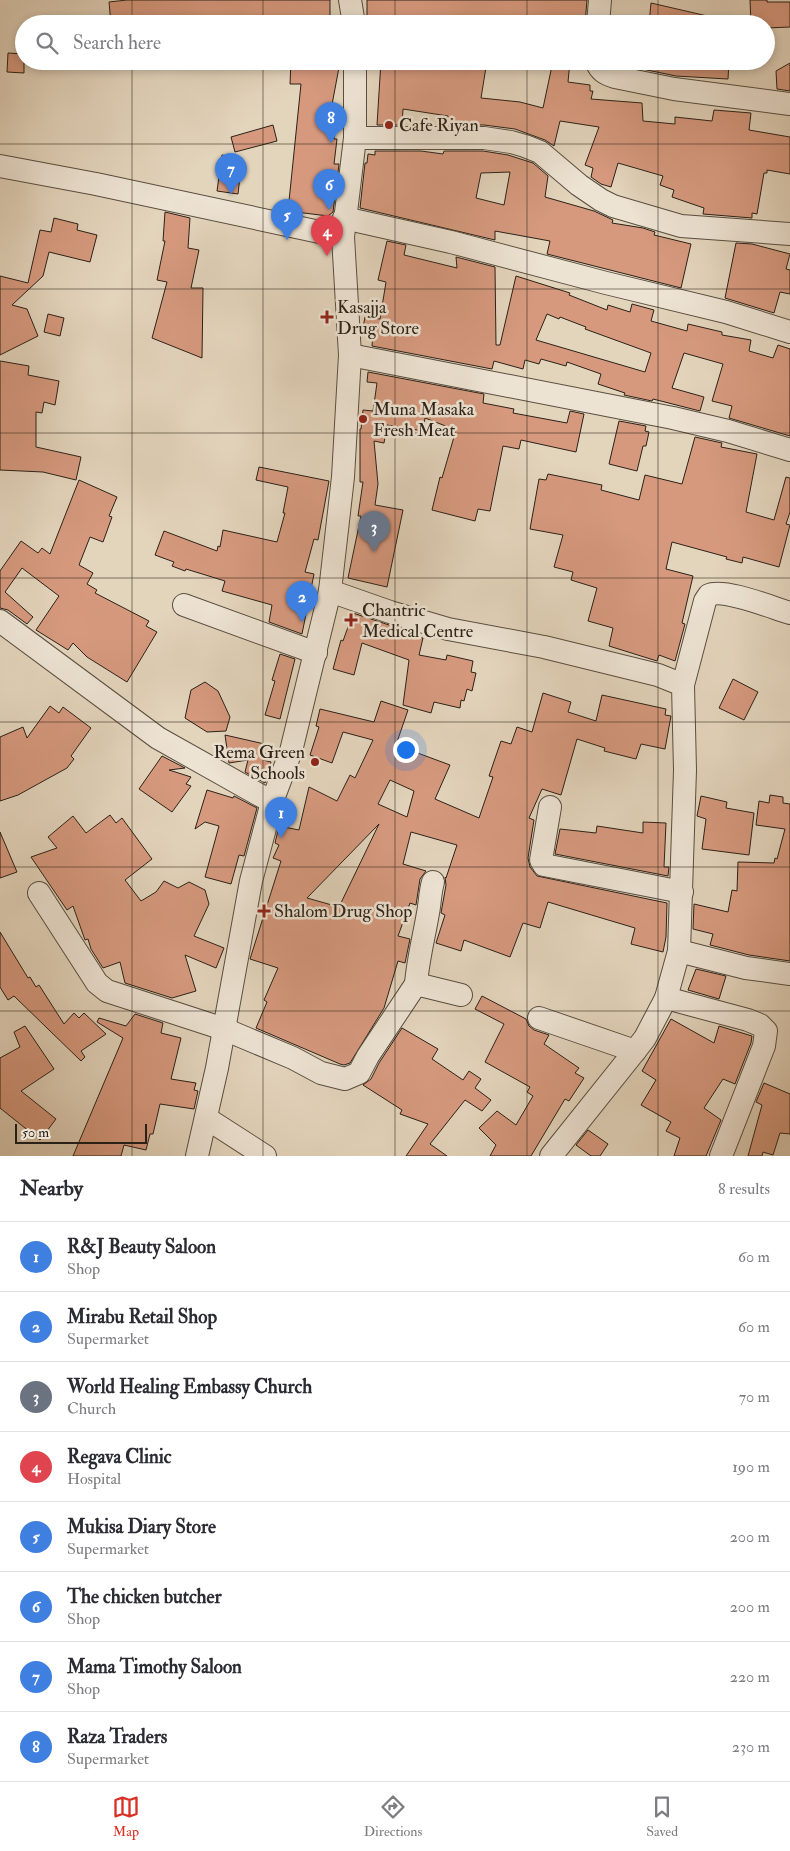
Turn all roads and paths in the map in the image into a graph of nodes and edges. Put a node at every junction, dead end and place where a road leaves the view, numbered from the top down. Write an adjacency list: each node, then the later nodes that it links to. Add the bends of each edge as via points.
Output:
1 (350, 0): 3 (street)
2 (600, 0): 4 (street)
3 (352, 15)
4 (599, 15)
5 (355, 70): 8 (street)
6 (601, 70): 7 (street, via 606,74 674,89)
7 (790, 104)
8 (354, 138): 10 (street); 11 (street, via 484,138 518,144 540,152 579,185 613,206 682,226)
9 (0, 166): 10 (street)
10 (343, 228): 12 (street, via 451,242 726,312); 13 (street)
11 (790, 234)
12 (790, 332)
13 (350, 355): 14 (street, via 673,418); 15 (street, via 343,477)
14 (790, 450)
15 (330, 591): 19 (street); 20 (street, via 448,629 544,647 658,675)
16 (184, 605): 19 (street)
17 (790, 613): 20 (street, via 731,595 709,595)
18 (0, 621): 21 (street, via 158,738)
19 (316, 653): 21 (street, via 291,751)
20 (683, 685): 24 (street)
21 (272, 802): 32 (street, via 251,881)
22 (550, 807): 24 (street, via 541,860 544,865)
23 (433, 882): 28 (street)
24 (682, 892): 26 (street)
25 (39, 893): 32 (street, via 97,983 107,991)
26 (679, 951): 27 (street, via 746,968); 30 (street)
27 (790, 974)
28 (416, 984): 29 (street); 32 (street, via 359,1073 345,1079 321,1073)
29 (461, 995)
30 (666, 998): 33 (street); 38 (street, via 748,1020 766,1031 764,1046)
31 (539, 1018): 33 (street)
32 (224, 1029): 34 (street)
33 (635, 1051): 37 (street)
34 (206, 1118): 35 (street); 36 (street)
35 (197, 1156)
36 (265, 1156)
37 (551, 1156)
38 (721, 1156)

